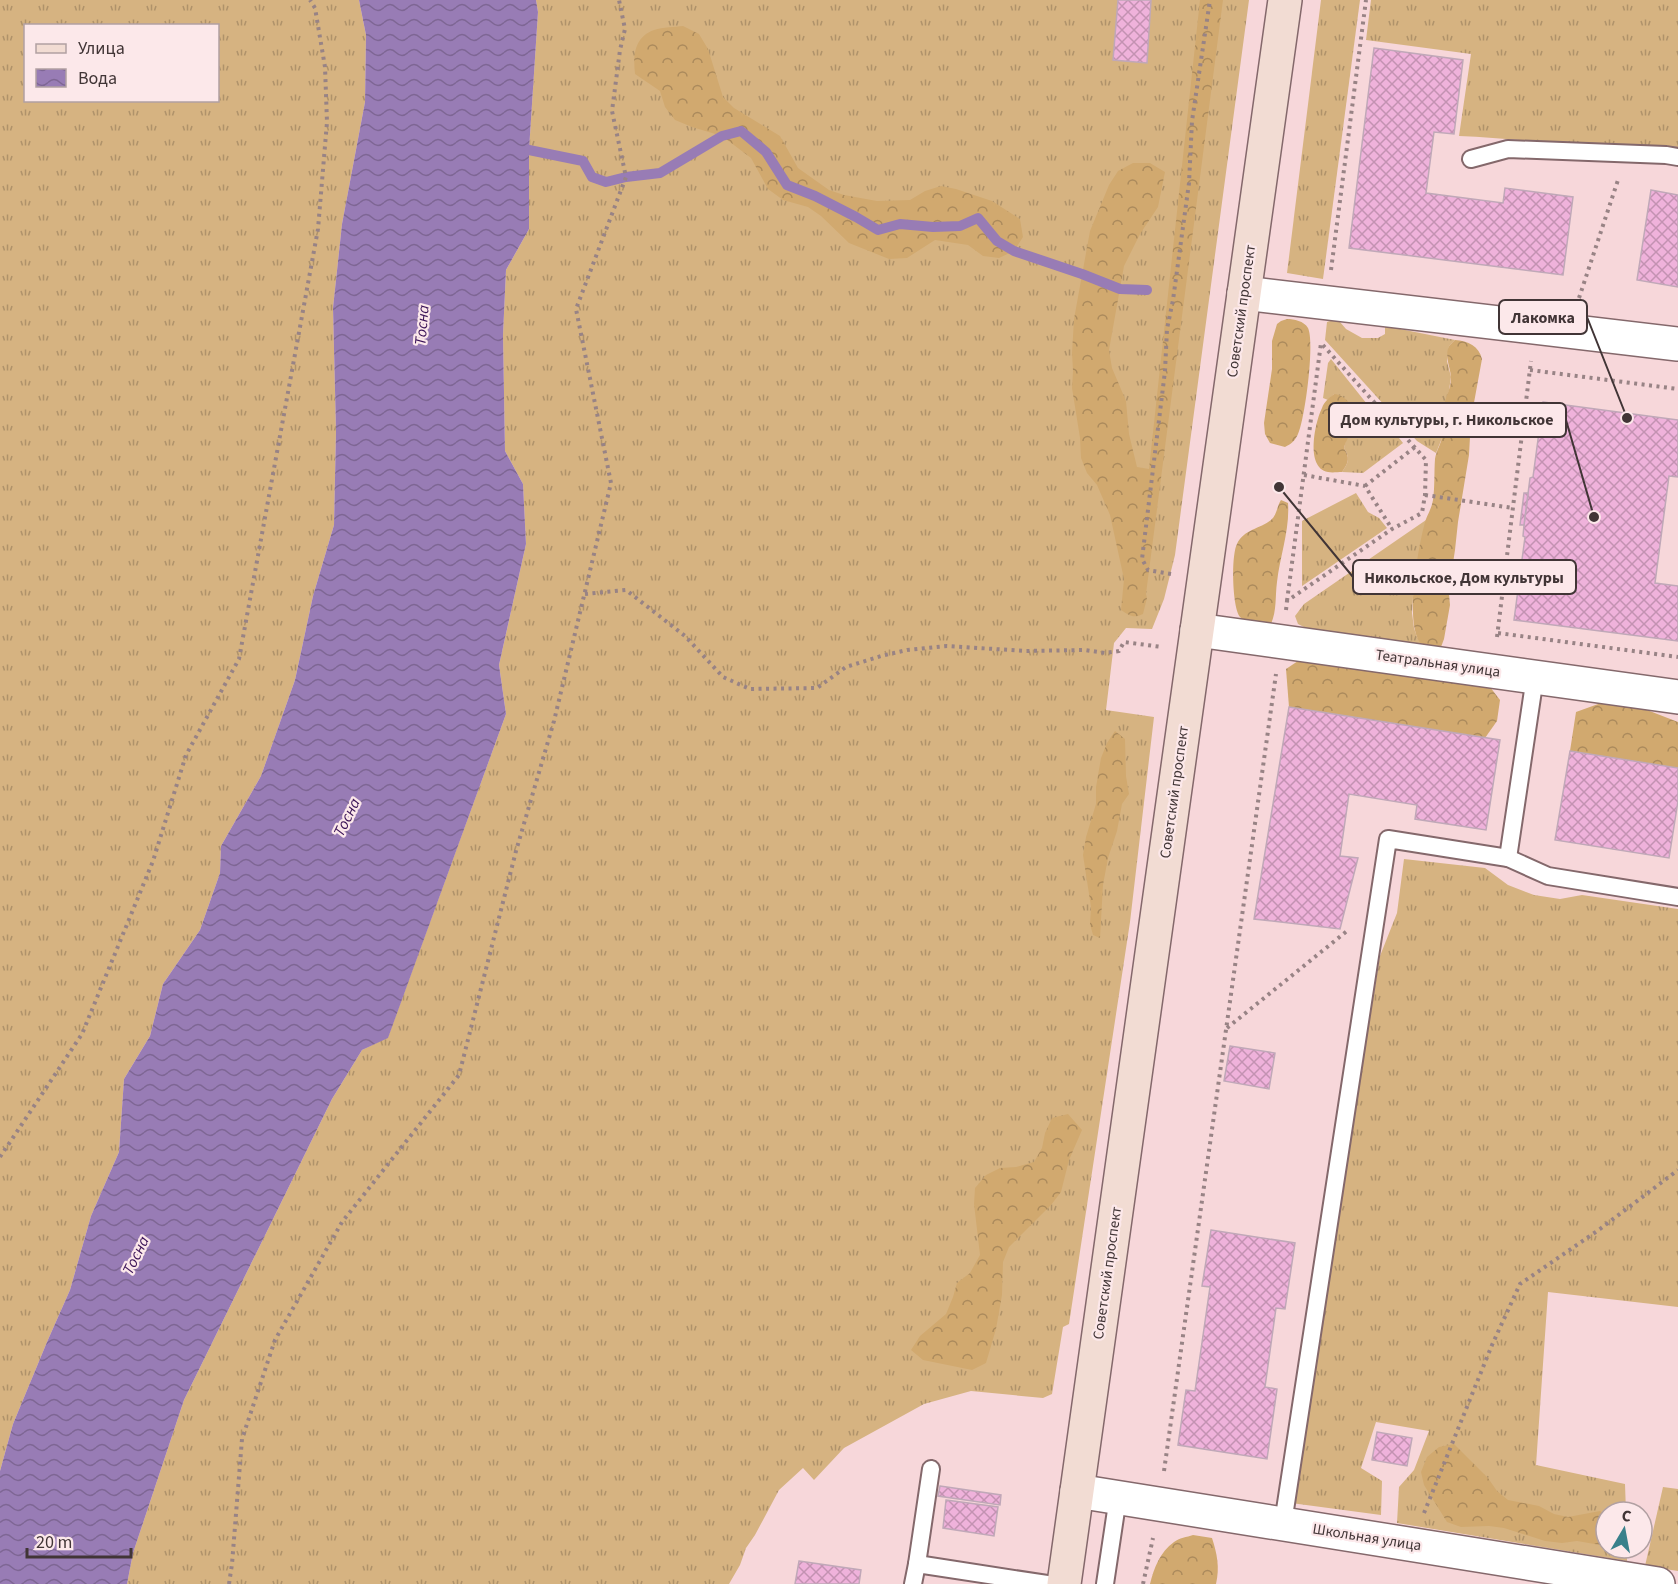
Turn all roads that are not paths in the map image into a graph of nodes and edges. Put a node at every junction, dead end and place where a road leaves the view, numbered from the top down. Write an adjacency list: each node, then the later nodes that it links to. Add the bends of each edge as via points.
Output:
1 (1285, 0): 4 (main road, Советский проспект)
2 (1678, 157): 3 (lane, via 1508,149)
3 (1471, 159)
4 (1244, 293): 5 (street); 6 (main road, Советский проспект)
5 (1678, 344)
6 (1197, 630): 7 (street, Театральная улица); 12 (main road, Советский проспект)
7 (1535, 677): 8 (street, Театральная улица); 9 (lane)
8 (1678, 697)
9 (1508, 858): 10 (lane, via 1548,876); 14 (lane, via 1388,839)
10 (1678, 897)
11 (931, 1469): 15 (lane)
12 (1077, 1491): 13 (street, Школьная улица); 18 (main road, Советский проспект)
13 (1118, 1497): 14 (street, Школьная улица); 19 (lane)
14 (1283, 1523): 20 (street, Школьная улица)
15 (916, 1564): 16 (lane); 17 (lane)
16 (913, 1584)
17 (1047, 1584)
18 (1064, 1584)
19 (1105, 1584)
20 (1658, 1584)

